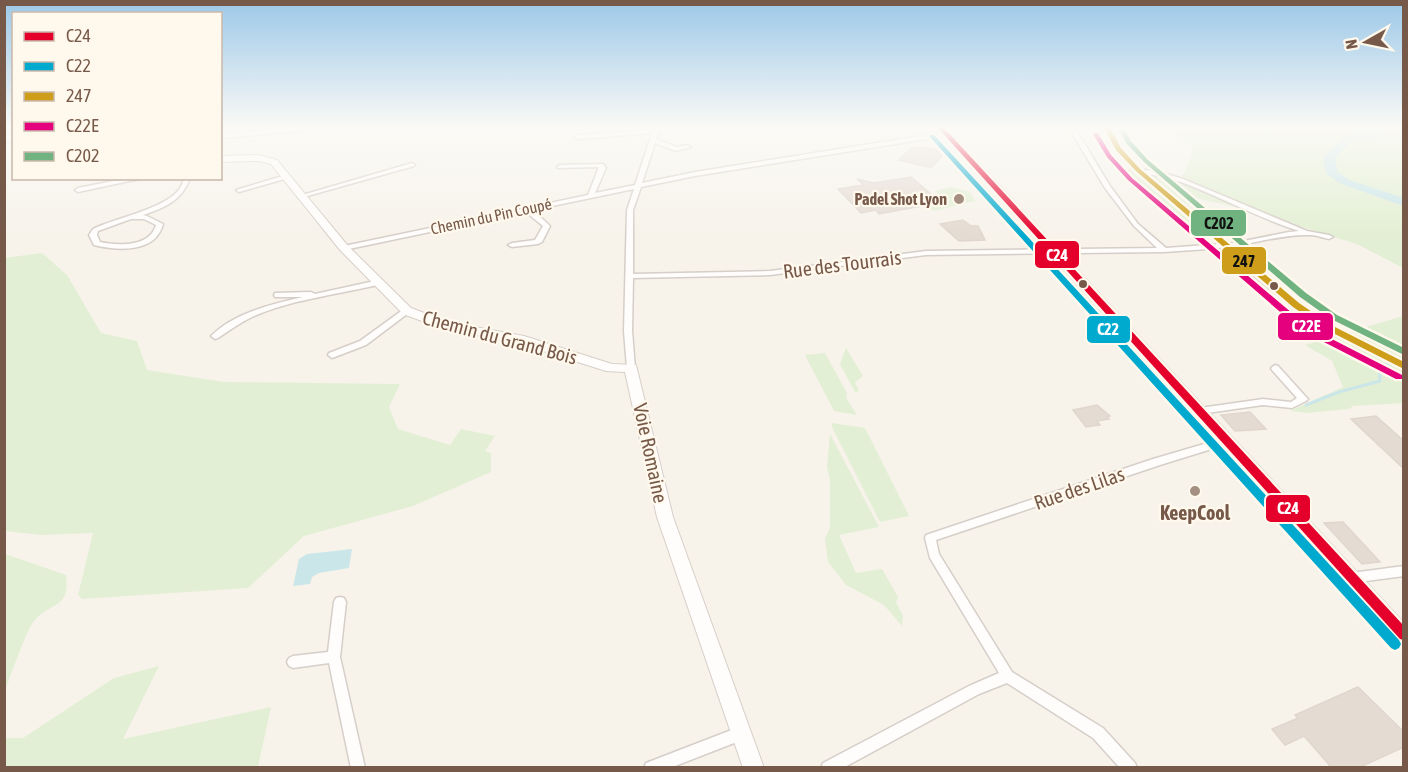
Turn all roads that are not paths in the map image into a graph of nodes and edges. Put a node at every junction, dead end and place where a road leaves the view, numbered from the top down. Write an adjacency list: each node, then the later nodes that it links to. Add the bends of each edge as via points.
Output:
1 (274, 164): 9 (street, Chemin du Grand Bois)
2 (646, 164): 12 (street, Voie Romaine)
3 (753, 164): 12 (street, Chemin du Pin Coupé)
4 (973, 164): 25 (street)
5 (1092, 164): 24 (street, via 1136,225)
6 (412, 165): 16 (street)
7 (560, 167): 15 (street, via 601,165)
8 (1137, 170): 19 (street, via 1209,190 1261,216)
9 (286, 177): 14 (street); 16 (street, Chemin du Grand Bois)
10 (130, 180): 13 (street)
11 (187, 180): 18 (street, via 187,186 173,199)
12 (639, 186): 15 (street, Chemin du Pin Coupé); 26 (street, Voie Romaine, via 630,210)
13 (78, 190)
14 (239, 190)
15 (591, 195): 17 (street, Chemin du Pin Coupé)
16 (302, 196): 23 (street, Chemin du Grand Bois)
17 (527, 209): 21 (street, via 547,226 538,242); 23 (street, Chemin du Pin Coupé)
18 (132, 217): 18 (street, via 95,230 97,243 132,245 154,237 160,230 160,224 152,220)
19 (1312, 233): 20 (street); 22 (street, Rue des Tourrais)
20 (1329, 237)
21 (512, 245)
22 (1213, 246): 24 (street, Rue des Tourrais); 30 (street)
23 (344, 248): 27 (street, Chemin du Grand Bois)
24 (1164, 250): 25 (street, Rue des Tourrais)
25 (1053, 253): 26 (street, Rue des Tourrais, via 926,253 770,273); 36 (street)
26 (630, 276): 34 (street, Voie Romaine)
27 (379, 282): 28 (street); 31 (street, Chemin du Grand Bois)
28 (324, 294): 29 (street); 32 (street, via 241,318)
29 (278, 295)
30 (1287, 309)
31 (407, 311): 33 (street, via 363,343); 34 (street, Chemin du Grand Bois, via 445,325 520,339 611,368)
32 (215, 336)
33 (332, 355)
34 (631, 368): 45 (street, Voie Romaine, via 665,517)
35 (1275, 368): 36 (street, via 1303,399 1292,405 1263,402)
36 (1200, 411): 37 (street)
37 (1228, 441): 39 (street); 44 (street, Rue des Lilas, via 930,538 934,555)
38 (1404, 571): 39 (street)
39 (1351, 578): 41 (street)
40 (340, 602): 42 (street)
41 (1404, 636)
42 (334, 657): 43 (street); 46 (street)
43 (293, 662)
44 (1008, 676): 49 (street, via 974,690); 50 (street, via 1098,733)
45 (741, 734): 47 (street); 48 (street, Voie Romaine)
46 (358, 768)
47 (651, 768)
48 (754, 768)
49 (828, 768)
50 (1130, 768)

